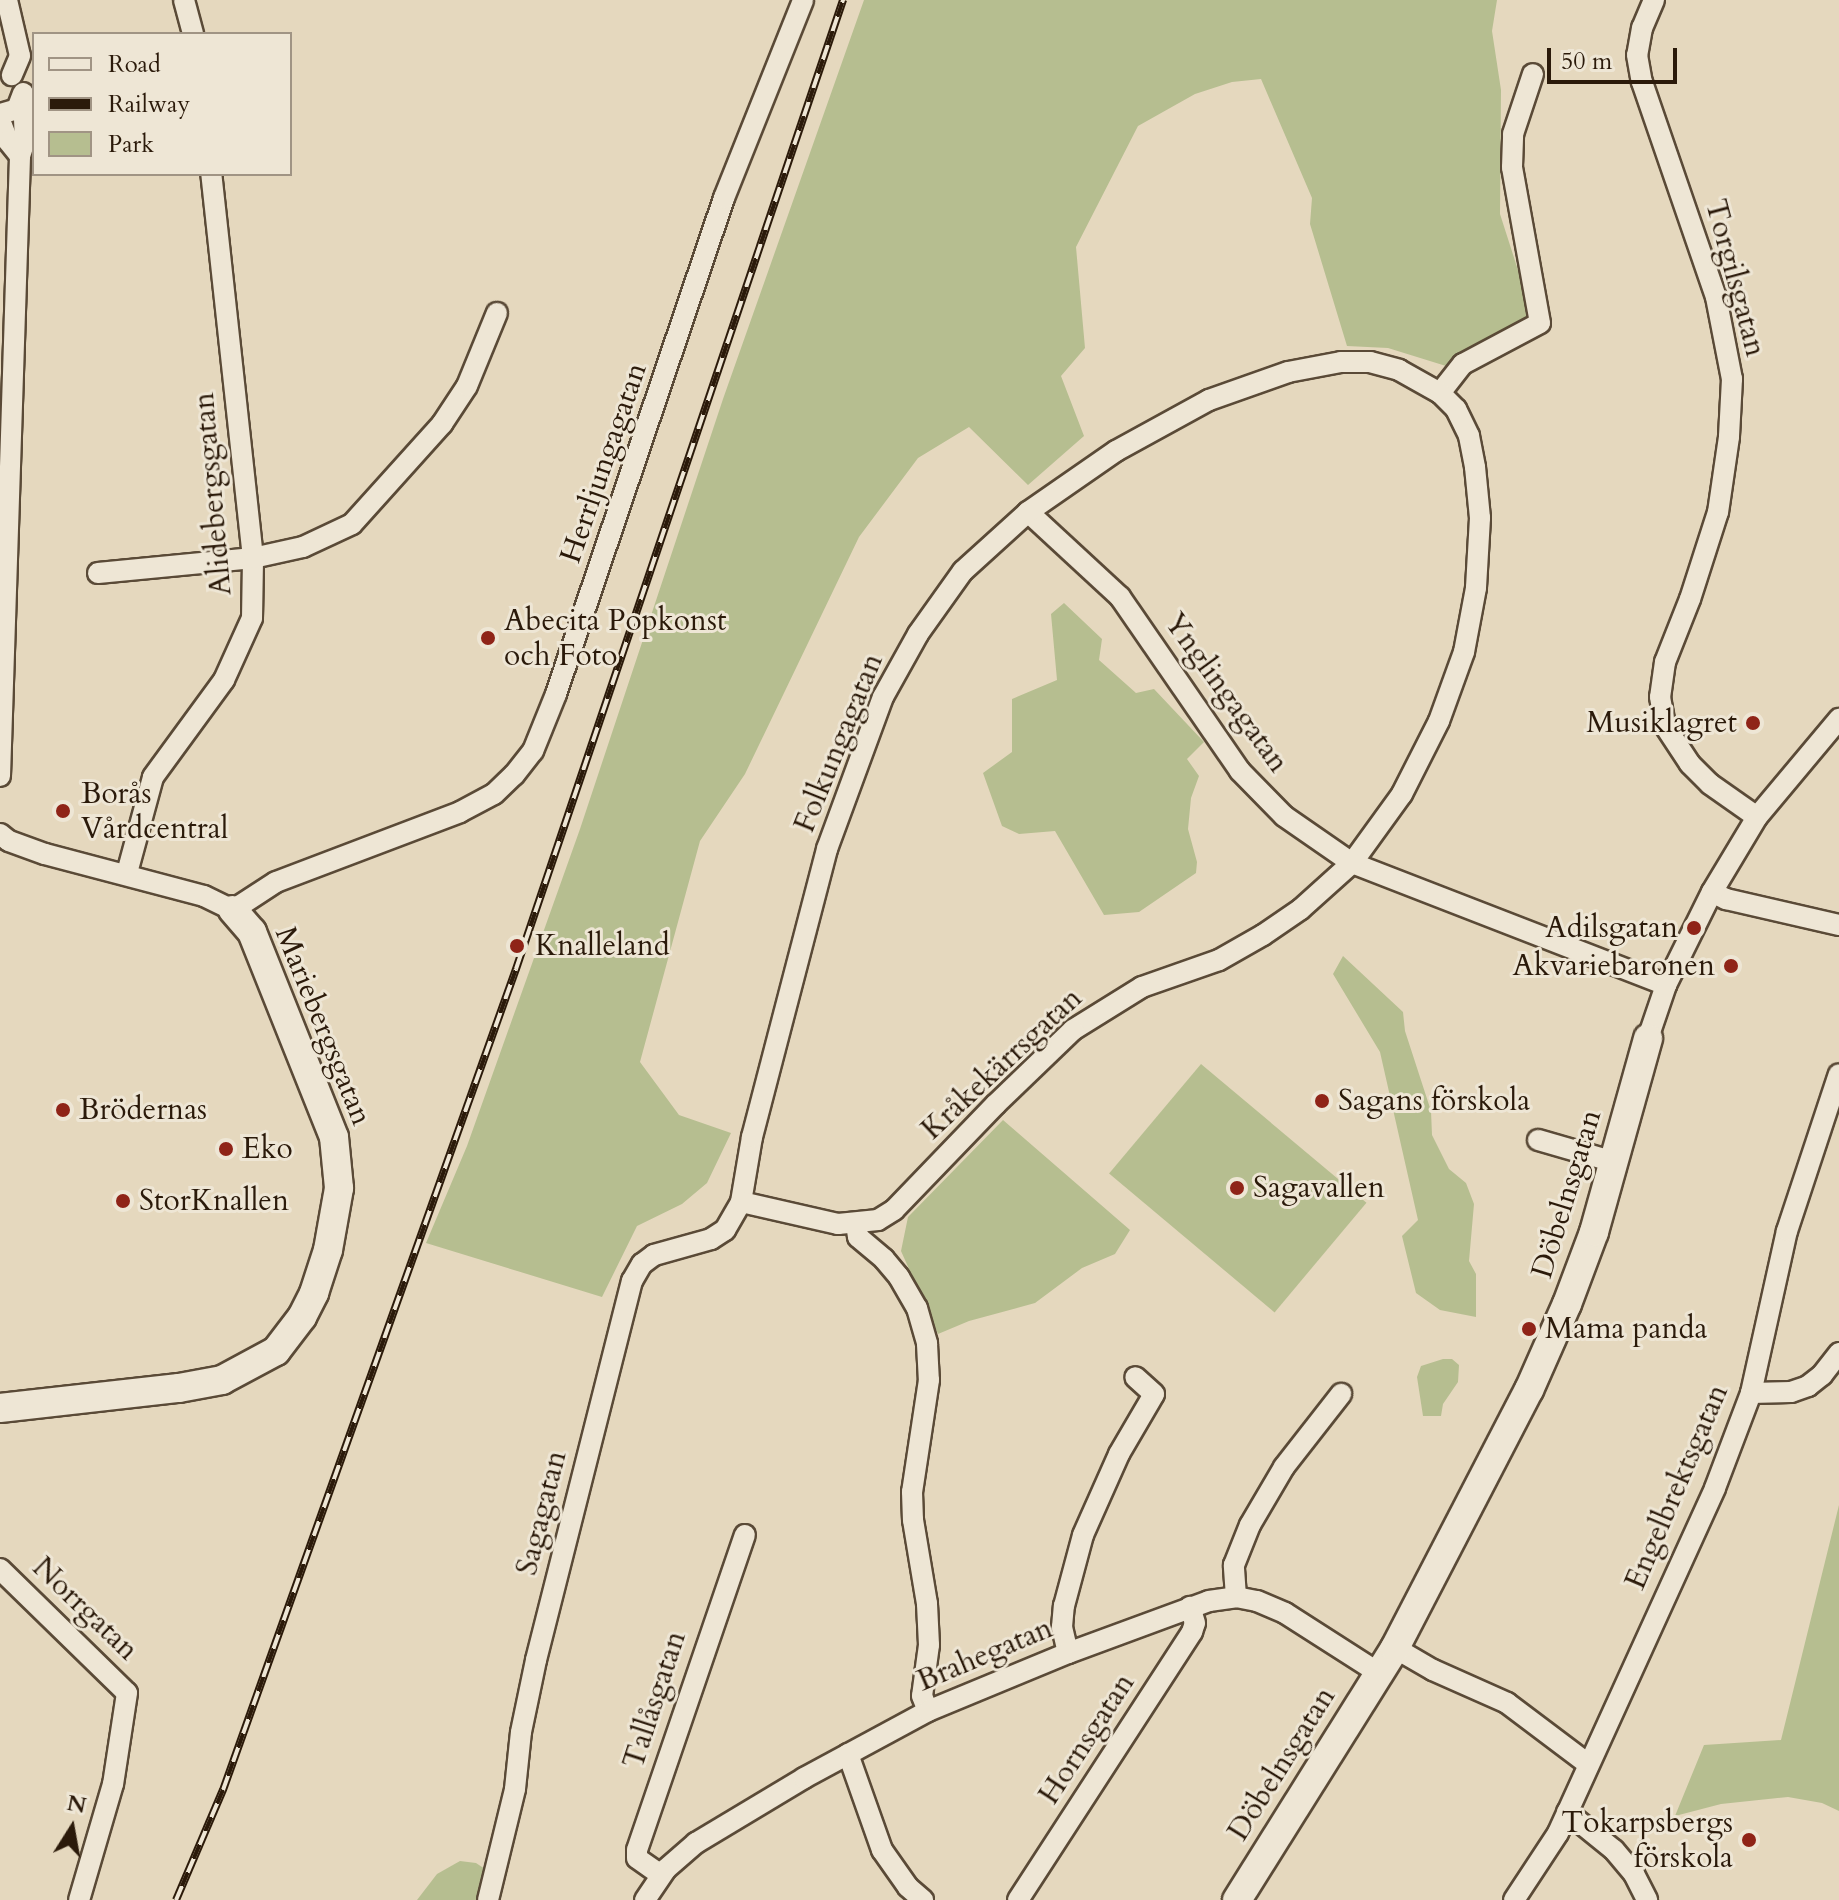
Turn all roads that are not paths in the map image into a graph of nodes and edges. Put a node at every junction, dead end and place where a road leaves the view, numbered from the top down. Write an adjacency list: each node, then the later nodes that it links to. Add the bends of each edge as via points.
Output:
1 (7, 0): 5 (street); 8 (street, via 20,56)
2 (184, 0): 6 (street)
3 (803, 0): 26 (street, Herrljungagatan, via 724,198 533,751 494,794 276,882)
4 (1654, 0): 21 (street, Torgilsgatan, via 1637,55 1642,82 1716,297 1732,379 1718,512 1665,662 1660,697 1673,742 1710,784)
5 (0, 23)
6 (192, 32)
7 (1533, 74): 15 (street, via 1513,134 1512,167 1540,323 1463,364)
8 (6, 75): 9 (street, via 20,82)
9 (23, 97): 10 (street, via 17,109); 11 (street, via 25,141)
10 (0, 117): 11 (street)
11 (20, 156): 20 (street)
12 (211, 176): 17 (street, Alidebergsgatan)
13 (497, 313): 17 (street, via 467,386 380,496 352,524 303,547)
14 (1399, 370): 15 (street, Kråkekärrsgatan); 16 (street, Folkungagatan, via 1341,362 1288,372 1209,400 1116,451)
15 (1440, 393): 23 (street, Kråkekärrsgatan, via 1456,409 1475,467 1480,518 1476,588 1464,652 1439,721 1402,794)
16 (1028, 512): 23 (street, Ynglingagatan, via 1120,597 1240,771 1284,816); 33 (street, Folkungagatan, via 963,571 918,634 883,697 827,849 752,1137)
17 (253, 558): 18 (street); 24 (street, Alidebergsgatan, via 252,618 246,639 224,680 153,777)
18 (98, 573)
19 (1839, 719): 21 (street, Döbelnsgatan)
20 (0, 776)
21 (1757, 817): 25 (street, Döbelnsgatan)
22 (0, 834): 24 (street, via 45,854)
23 (1352, 863): 28 (street, Ynglingagatan); 34 (street, Kråkekärrsgatan, via 1263,935 1219,960 1142,987 1073,1030 894,1210)
24 (127, 873): 26 (street)
25 (1712, 892): 27 (street); 28 (street, Döbelnsgatan)
26 (233, 910): 39 (street, Mariebergsgatan, via 252,932 334,1137 339,1188 314,1293 276,1351 222,1380)
27 (1839, 925)
28 (1666, 985): 29 (street, Döbelnsgatan)
29 (1648, 1038): 32 (street, Döbelnsgatan)
30 (1839, 1074): 37 (street, Engelbrektsgatan, via 1787,1231)
31 (1538, 1140): 32 (street)
32 (1614, 1162): 44 (street, Döbelnsgatan, via 1573,1290 1529,1390)
33 (741, 1202): 34 (street, Kråkekärrsgatan); 53 (street, Sagagatan, via 725,1230 654,1255 632,1281 536,1660 515,1789)
34 (856, 1224): 47 (street, via 858,1237 899,1277 917,1308 927,1344 929,1380 912,1492 927,1604 929,1645 922,1696)
35 (1839, 1353): 37 (street, via 1808,1386)
36 (1135, 1377): 45 (street, via 1154,1394 1106,1480 1083,1535 1063,1617)
37 (1751, 1393): 49 (street, Engelbrektsgatan, via 1715,1488)
38 (1341, 1394): 42 (street, via 1284,1467 1250,1525 1234,1565)
39 (0, 1408)
40 (745, 1535): 51 (street, Tallåsgatan, via 637,1850 637,1858)
41 (0, 1569): 52 (street, Norrgatan, via 127,1693 113,1784)
42 (1236, 1597): 43 (street, Brahegatan); 46 (street, Brahegatan, via 1285,1613)
43 (1190, 1607): 45 (street, Brahegatan); 56 (street, Hornsgatan, via 1192,1632)
44 (1395, 1648): 46 (street, Döbelnsgatan); 49 (street, via 1507,1703)
45 (1068, 1653): 47 (street, Brahegatan)
46 (1379, 1673): 57 (street, Döbelnsgatan)
47 (928, 1711): 48 (street, Brahegatan)
48 (848, 1754): 51 (street, Brahegatan, via 696,1843); 55 (street, via 882,1850)
49 (1588, 1764): 50 (street, Engelbrektsgatan)
50 (1567, 1812): 58 (street, Engelbrektsgatan); 59 (street, via 1614,1850)
51 (661, 1875): 54 (street, Brahegatan)
52 (79, 1900)
53 (488, 1900)
54 (645, 1900)
55 (923, 1900)
56 (1018, 1900)
57 (1237, 1900)
58 (1514, 1900)
59 (1647, 1900)

